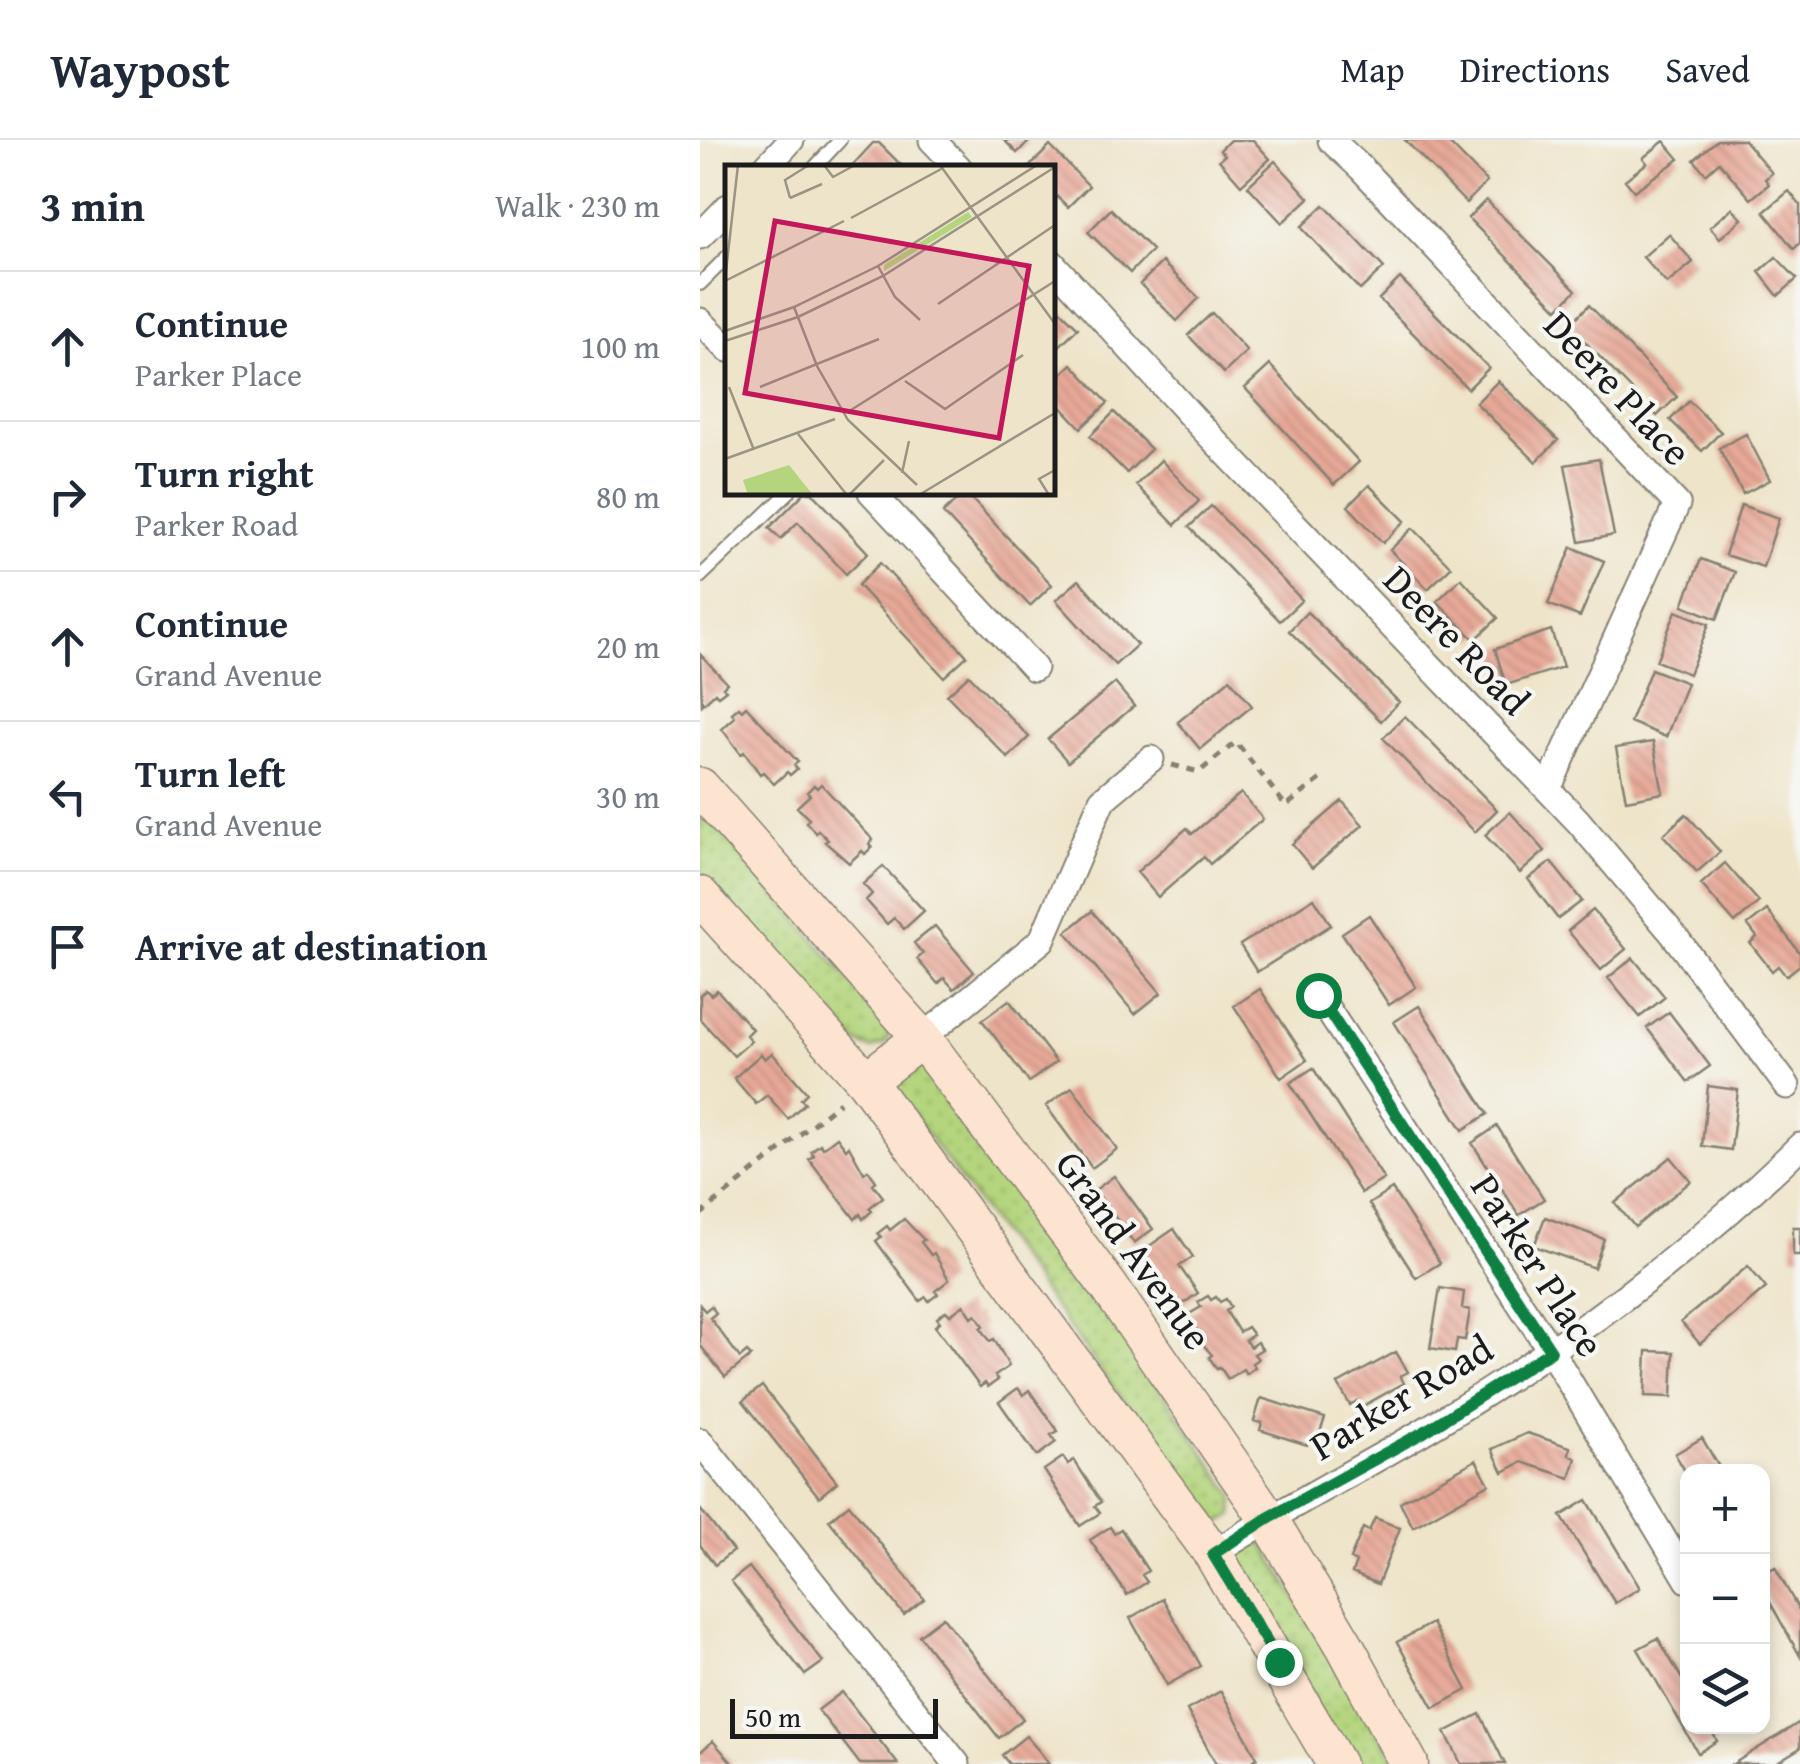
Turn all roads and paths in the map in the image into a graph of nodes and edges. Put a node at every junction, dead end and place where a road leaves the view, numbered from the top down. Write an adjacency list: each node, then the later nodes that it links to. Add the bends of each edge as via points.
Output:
1 (792, 140): 5 (street)
2 (840, 140): 6 (lane)
3 (932, 140): 7 (street)
4 (1330, 140): 22 (street, Deere Place, via 1677,504)
5 (768, 165)
6 (817, 165)
7 (956, 165)
8 (725, 210): 9 (street)
9 (700, 236)
10 (725, 259): 12 (lane)
11 (1055, 266): 22 (street, Deere Road)
12 (700, 284)
13 (700, 321): 14 (street)
14 (725, 346)
15 (785, 495): 17 (lane)
16 (875, 495): 18 (street)
17 (700, 578)
18 (1034, 668)
19 (1150, 759): 20 (path, via 1199,772 1236,742 1286,806); 25 (street, via 1102,800 1042,940)
20 (1322, 778)
21 (700, 788): 25 (street, Grand Avenue)
22 (1548, 789): 27 (street, Deere Road, via 1673,934)
23 (700, 896): 26 (street)
24 (1318, 995): 30 (street, Parker Place)
25 (922, 1038): 26 (street); 32 (street, Grand Avenue, via 1109,1287)
26 (866, 1081): 29 (path); 33 (street)
27 (1787, 1086)
28 (1800, 1146): 30 (street, Parker Road, via 1654,1274)
29 (700, 1215)
30 (1551, 1351): 32 (street, Parker Road, via 1424,1432); 34 (street, Parker Place)
31 (700, 1441): 35 (street)
32 (1268, 1518): 33 (street); 37 (street, Grand Avenue)
33 (1213, 1554): 36 (street)
34 (1680, 1567)
35 (956, 1764)
36 (1336, 1764)
37 (1410, 1764)

